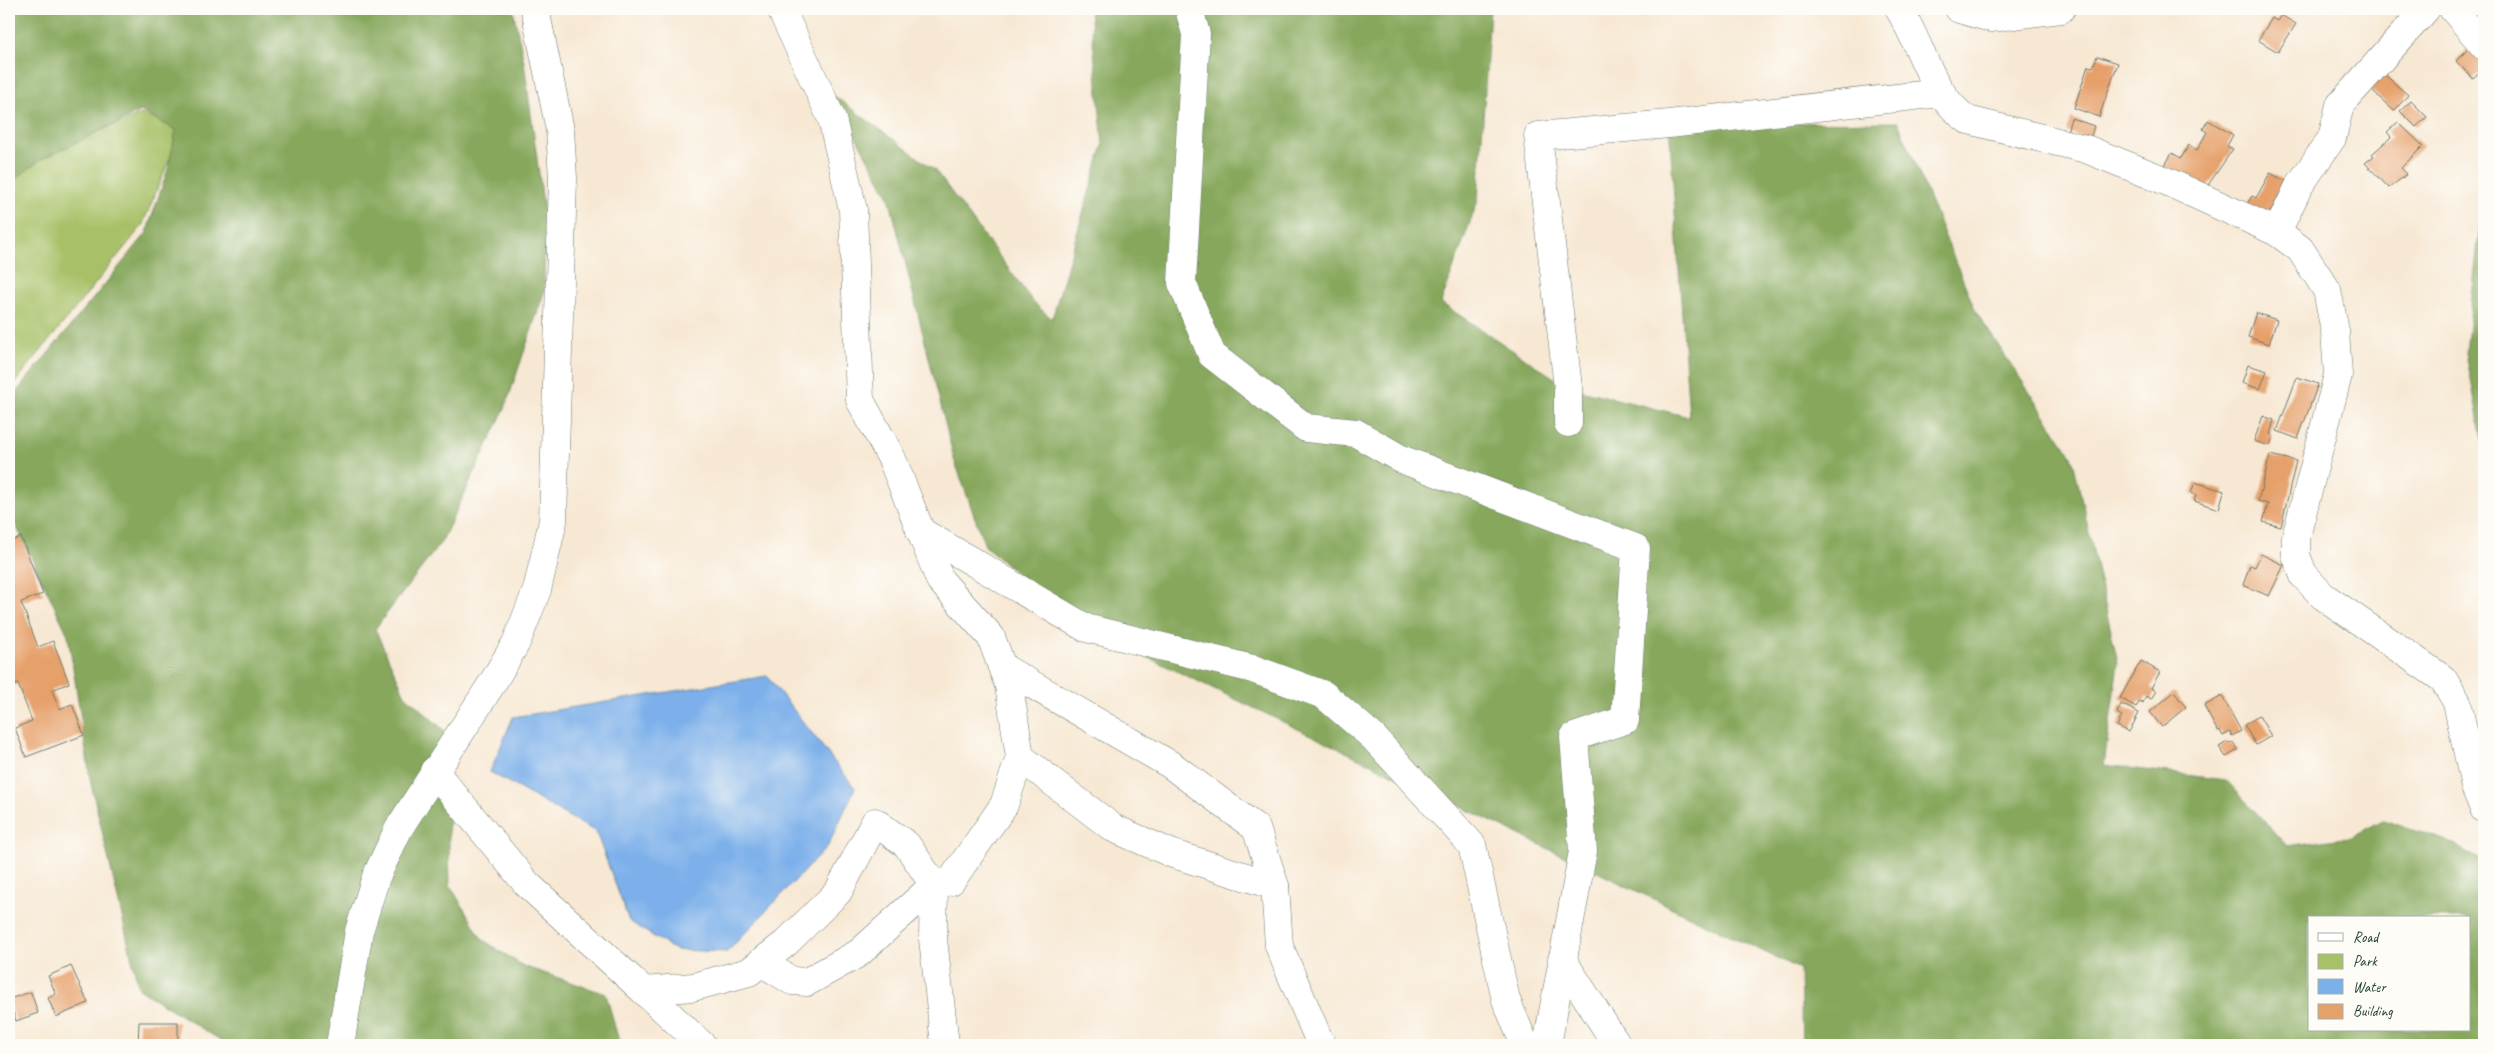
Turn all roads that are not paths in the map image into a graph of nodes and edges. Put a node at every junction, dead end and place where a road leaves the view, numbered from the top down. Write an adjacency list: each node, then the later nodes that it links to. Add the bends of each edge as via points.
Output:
1 (535, 9): 16 (street, via 560,130 563,178 553,521 537,590 516,643)
2 (782, 9): 13 (street, via 832,119 853,210 860,400 892,459)
3 (1189, 9): 20 (street, via 1196,34 1182,283 1212,355 1306,428 1356,433 1401,459 1636,548 1625,720 1574,737 1583,851)
4 (1899, 9): 10 (street)
5 (1958, 9): 6 (street, via 1991,18)
6 (2061, 9)
7 (2426, 9): 11 (street, via 2340,105 2332,138 2299,186)
8 (2453, 9): 9 (street)
9 (2484, 46)
10 (1940, 93): 11 (street, via 1954,111 1968,120 2086,149 2166,181); 12 (street, via 1538,136 1568,387)
11 (2276, 232): 17 (street, via 2300,249 2327,290 2335,331 2338,375 2296,537 2296,556 2304,576 2323,596 2443,679 2457,702)
12 (1568, 424)
13 (920, 531): 14 (street, via 940,580 992,637); 27 (street, via 1086,628 1253,669 1324,696 1373,737 1472,845 1506,1000)
14 (1002, 666): 15 (street, via 1009,686); 19 (street, via 1171,765 1256,828)
15 (1020, 757): 18 (street, via 1004,805 951,881); 19 (street, via 1113,828 1173,854)
16 (434, 771): 22 (street, via 527,884); 23 (street, via 399,828 376,877 359,931)
17 (2481, 796)
18 (934, 885): 21 (street, via 859,953 807,982 792,981); 21 (street, via 907,845 875,822 838,892 786,943); 25 (street, via 933,939)
19 (1275, 886): 26 (street, via 1279,946)
20 (1562, 959): 28 (street); 29 (street)
21 (761, 962): 22 (street, via 748,972 693,987)
22 (644, 991): 24 (street)
23 (340, 1045)
24 (702, 1045)
25 (946, 1045)
26 (1323, 1045)
27 (1525, 1045)
28 (1547, 1045)
29 (1617, 1045)

